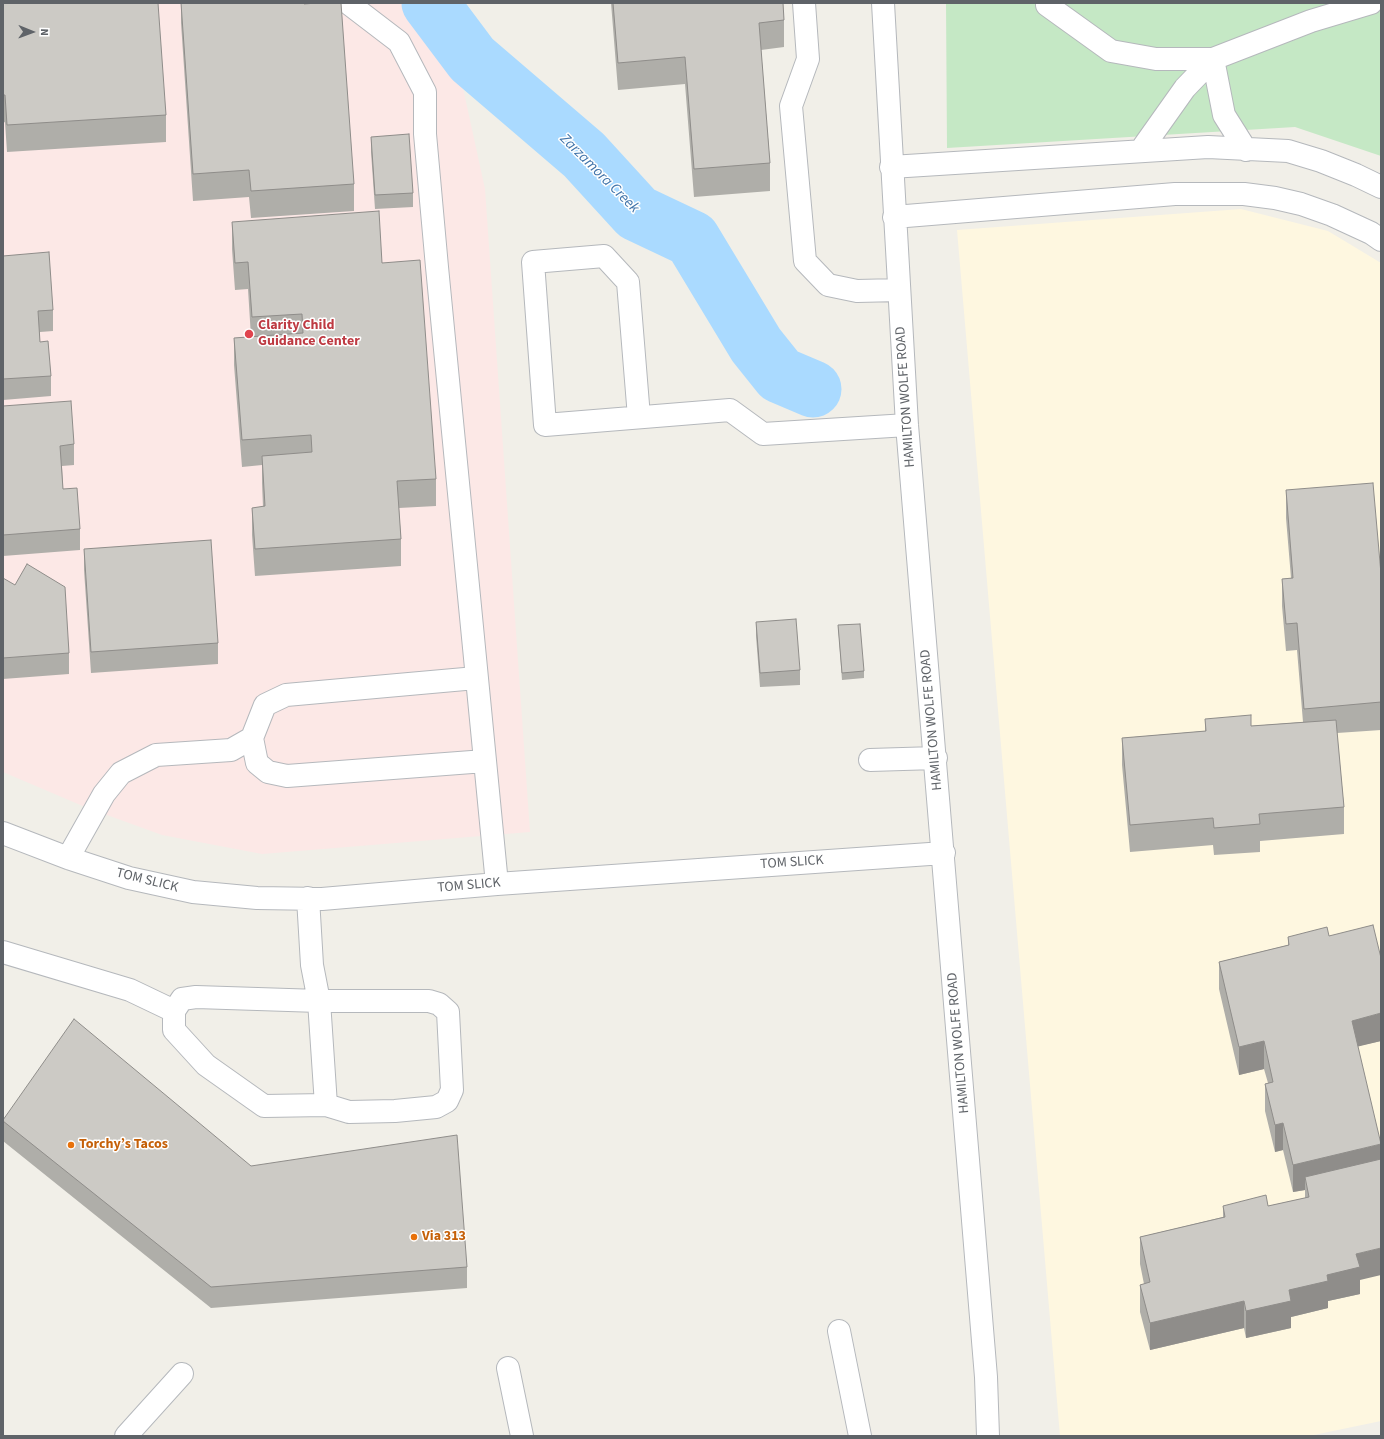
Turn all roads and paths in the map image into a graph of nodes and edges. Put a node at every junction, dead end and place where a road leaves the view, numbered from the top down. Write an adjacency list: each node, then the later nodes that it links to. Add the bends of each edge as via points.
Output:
1 (348, 3): 16 (street, via 399,42 425,92 426,134)
2 (804, 3): 13 (street, via 808,59 791,106 805,261 828,285 857,291)
3 (883, 3): 9 (street, HAMILTON WOLFE ROAD)
4 (1369, 3): 6 (street, via 1311,21)
5 (1047, 5): 6 (street, via 1111,51 1156,59)
6 (1213, 60): 7 (street, via 1185,88); 8 (street, via 1224,115)
7 (1141, 150): 8 (street, via 1208,147); 9 (street)
8 (1246, 150): 10 (street, via 1288,151 1342,169)
9 (891, 167): 11 (street, HAMILTON WOLFE ROAD)
10 (1381, 187)
11 (894, 216): 12 (street, via 1175,194 1244,194 1301,204 1332,215); 13 (street, HAMILTON WOLFE ROAD)
12 (1381, 240)
13 (899, 290): 15 (street, HAMILTON WOLFE ROAD)
14 (639, 417): 14 (street, via 545,425 534,262 604,256 628,282); 15 (street, via 730,410 763,434)
15 (907, 425): 18 (street, HAMILTON WOLFE ROAD)
16 (476, 678): 17 (street, via 286,695 265,705); 20 (street)
17 (252, 738): 20 (street, via 257,763 268,772 287,776); 23 (street, via 231,750 156,755 121,773 104,794)
18 (936, 758): 19 (street); 22 (street, HAMILTON WOLFE ROAD)
19 (870, 760)
20 (484, 761): 24 (street)
21 (3, 833): 23 (street, TOM SLICK)
22 (944, 853): 24 (street, TOM SLICK); 36 (street, HAMILTON WOLFE ROAD, via 986,1377)
23 (68, 858): 25 (street, TOM SLICK, via 129,878 193,892 257,898)
24 (497, 884): 25 (street, TOM SLICK)
25 (308, 898): 27 (street, via 312,965)
26 (3, 952): 28 (street, via 130,990)
27 (320, 1001): 28 (street, via 196,997 182,999); 29 (street); 29 (street, via 429,1001 439,1004 448,1012 452,1090 447,1101 436,1107 395,1111 349,1112)
28 (174, 1011): 29 (street, via 174,1030 206,1065 264,1106)
29 (326, 1105)
30 (839, 1331): 35 (street)
31 (508, 1368): 34 (street)
32 (182, 1374): 33 (street)
33 (127, 1436)
34 (522, 1436)
35 (860, 1436)
36 (988, 1436)

